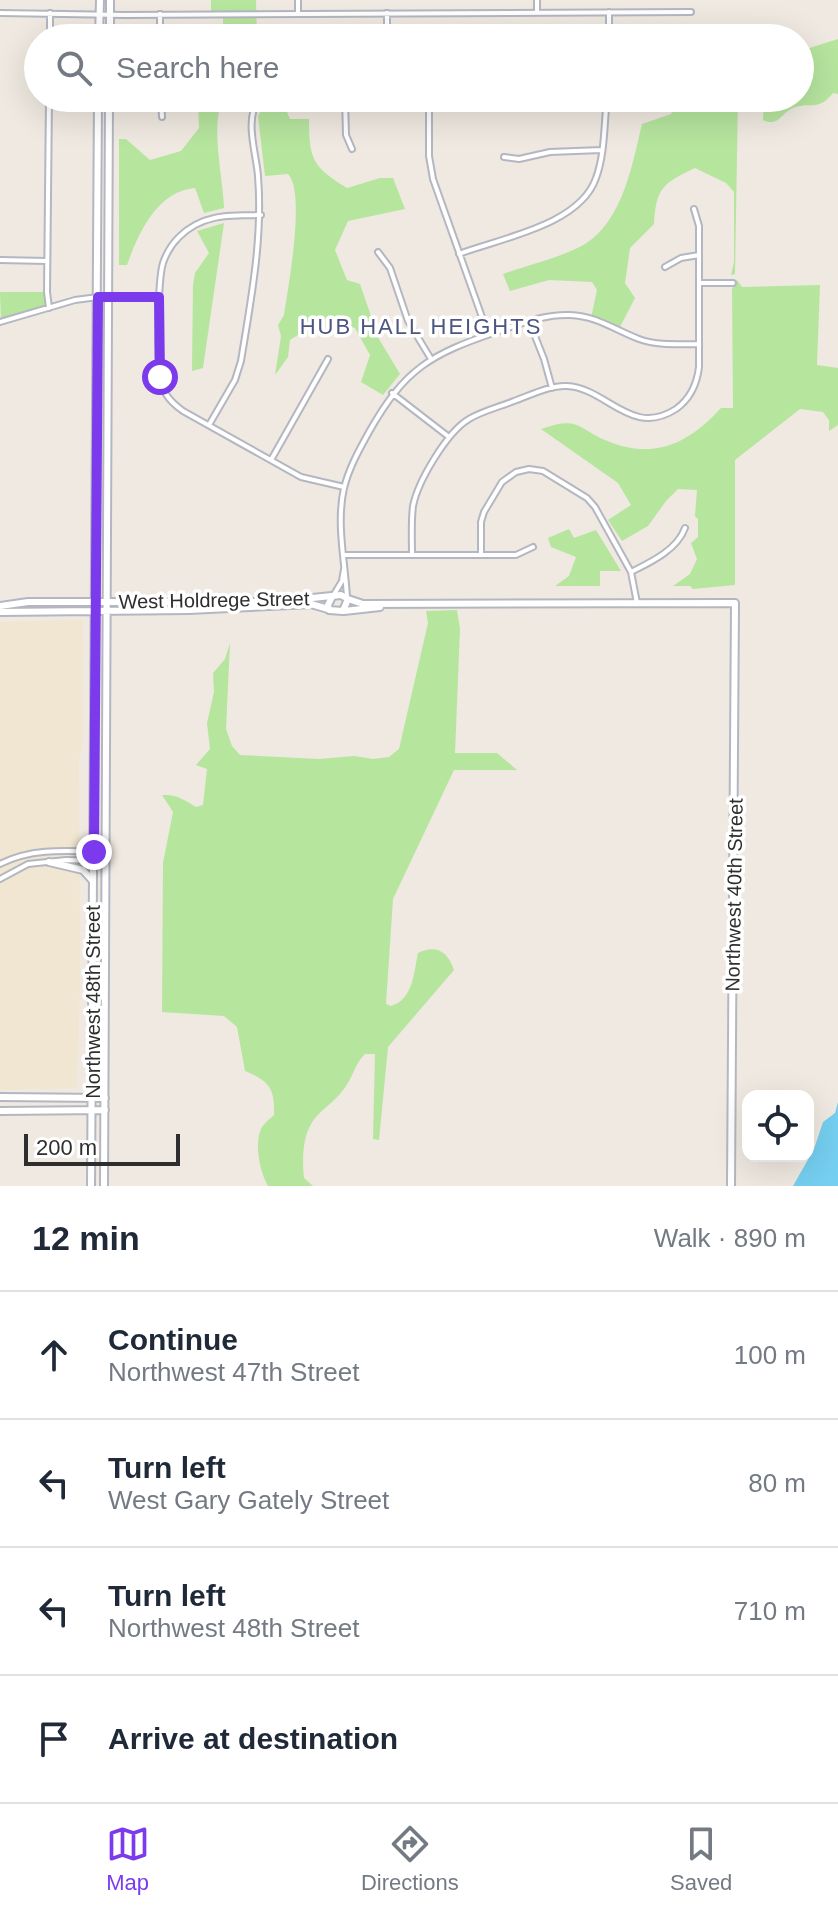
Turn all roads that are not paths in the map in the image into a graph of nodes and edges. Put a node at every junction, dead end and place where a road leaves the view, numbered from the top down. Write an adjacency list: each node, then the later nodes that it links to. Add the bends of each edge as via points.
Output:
1 (100, 0): 12 (main road)
2 (110, 0): 13 (main road)
3 (298, 0): 10 (street)
4 (537, 0): 5 (street)
5 (537, 12): 6 (street); 11 (street)
6 (609, 12): 7 (street); 20 (street)
7 (691, 12)
8 (0, 13): 9 (street)
9 (50, 13): 12 (street); 15 (street)
10 (298, 13): 11 (street); 14 (street)
11 (387, 13): 19 (street)
12 (100, 14): 13 (street); 16 (main road)
13 (110, 14): 14 (street); 17 (main road)
14 (160, 14): 18 (street)
15 (50, 24)
16 (100, 24)
17 (110, 24)
18 (160, 24)
19 (387, 24)
20 (609, 24)
21 (49, 112): 39 (street)
22 (98, 112): 43 (main road, Northwest 48th Street)
23 (109, 112): 44 (main road, Northwest 48th Street)
24 (162, 112): 29 (street)
25 (254, 112): 34 (street)
26 (345, 112): 30 (street)
27 (430, 112): 36 (street, via 432,174)
28 (605, 112): 31 (street)
29 (162, 117)
30 (352, 149)
31 (601, 150): 32 (street); 36 (street, via 591,190 573,210)
32 (504, 157)
33 (694, 209): 37 (street)
34 (261, 215): 45 (street, via 215,217 183,233 163,263); 55 (street, via 241,365)
35 (378, 252): 52 (street)
36 (459, 254): 49 (street)
37 (699, 255): 40 (street); 41 (street)
38 (0, 260): 39 (street)
39 (47, 261): 46 (street)
40 (665, 267)
41 (699, 283): 42 (street); 50 (street)
42 (733, 283)
43 (98, 297): 44 (street); 46 (street); 68 (main road, Northwest 48th Street)
44 (108, 297): 45 (street); 69 (main road, Northwest 48th Street)
45 (159, 297): 55 (street, via 159,372 165,392)
46 (49, 308): 48 (street)
47 (529, 321): 49 (street); 50 (street, via 579,316 649,342); 53 (street)
48 (0, 322)
49 (489, 334): 52 (street)
50 (699, 344): 53 (street, via 697,380 682,404 664,414 643,417 580,389)
51 (328, 359): 57 (street)
52 (431, 359): 54 (street)
53 (552, 388): 56 (street, via 473,416)
54 (392, 393): 56 (street); 58 (street)
55 (209, 425): 57 (street)
56 (449, 437): 62 (street, via 416,496)
57 (271, 460): 58 (street, via 301,477)
58 (344, 487): 61 (street)
59 (685, 528): 65 (street, via 669,549)
60 (533, 547): 63 (street, via 516,555)
61 (345, 555): 62 (street); 64 (street)
62 (412, 555): 63 (street)
63 (481, 555): 65 (street, via 481,522 499,486 510,474 529,469 548,474 591,502)
64 (345, 567): 66 (street); 67 (street)
65 (631, 572): 70 (street)
66 (332, 596): 67 (main road, West Holdrege Street); 69 (main road, West Holdrege Street, via 274,602); 73 (main road)
67 (347, 598): 71 (main road, via 358,604); 76 (main road)
68 (95, 602): 69 (main road, West Holdrege Street); 72 (main road, West Holdrege Street, via 28,602); 74 (main road, Northwest 48th Street)
69 (108, 602): 75 (main road, Northwest 48th Street)
70 (637, 603): 71 (main road); 93 (main road, Northwest 40th Street, via 735,603)
71 (408, 604): 76 (main road)
72 (0, 609): 74 (main road, West Holdrege Street)
73 (328, 609): 75 (main road, West Holdrege Street, via 311,604); 76 (main road, West Holdrege Street)
74 (95, 611): 75 (main road, West Holdrege Street); 77 (main road, Northwest 48th Street)
75 (108, 611): 78 (main road, Northwest 48th Street)
76 (343, 611)
77 (94, 852): 78 (street); 79 (main road, Northwest 48th Street); 82 (street, via 33,852)
78 (107, 852): 80 (main road, Northwest 48th Street)
79 (94, 861): 80 (street); 81 (street); 84 (main road, Northwest 48th Street)
80 (107, 861): 87 (main road, Northwest 48th Street)
81 (49, 862): 83 (street, via 21,866); 84 (main road, via 83,870)
82 (0, 864)
83 (0, 879)
84 (93, 881): 86 (main road, Northwest 48th Street)
85 (0, 1097): 86 (main road)
86 (92, 1097): 87 (main road); 88 (main road, Northwest 48th Street)
87 (105, 1098): 89 (main road, Northwest 48th Street)
88 (92, 1110): 89 (main road); 90 (main road); 91 (main road, Northwest 48th Street)
89 (105, 1110): 92 (main road, Northwest 48th Street)
90 (0, 1111)
91 (91, 1186)
92 (104, 1186)
93 (731, 1186)

